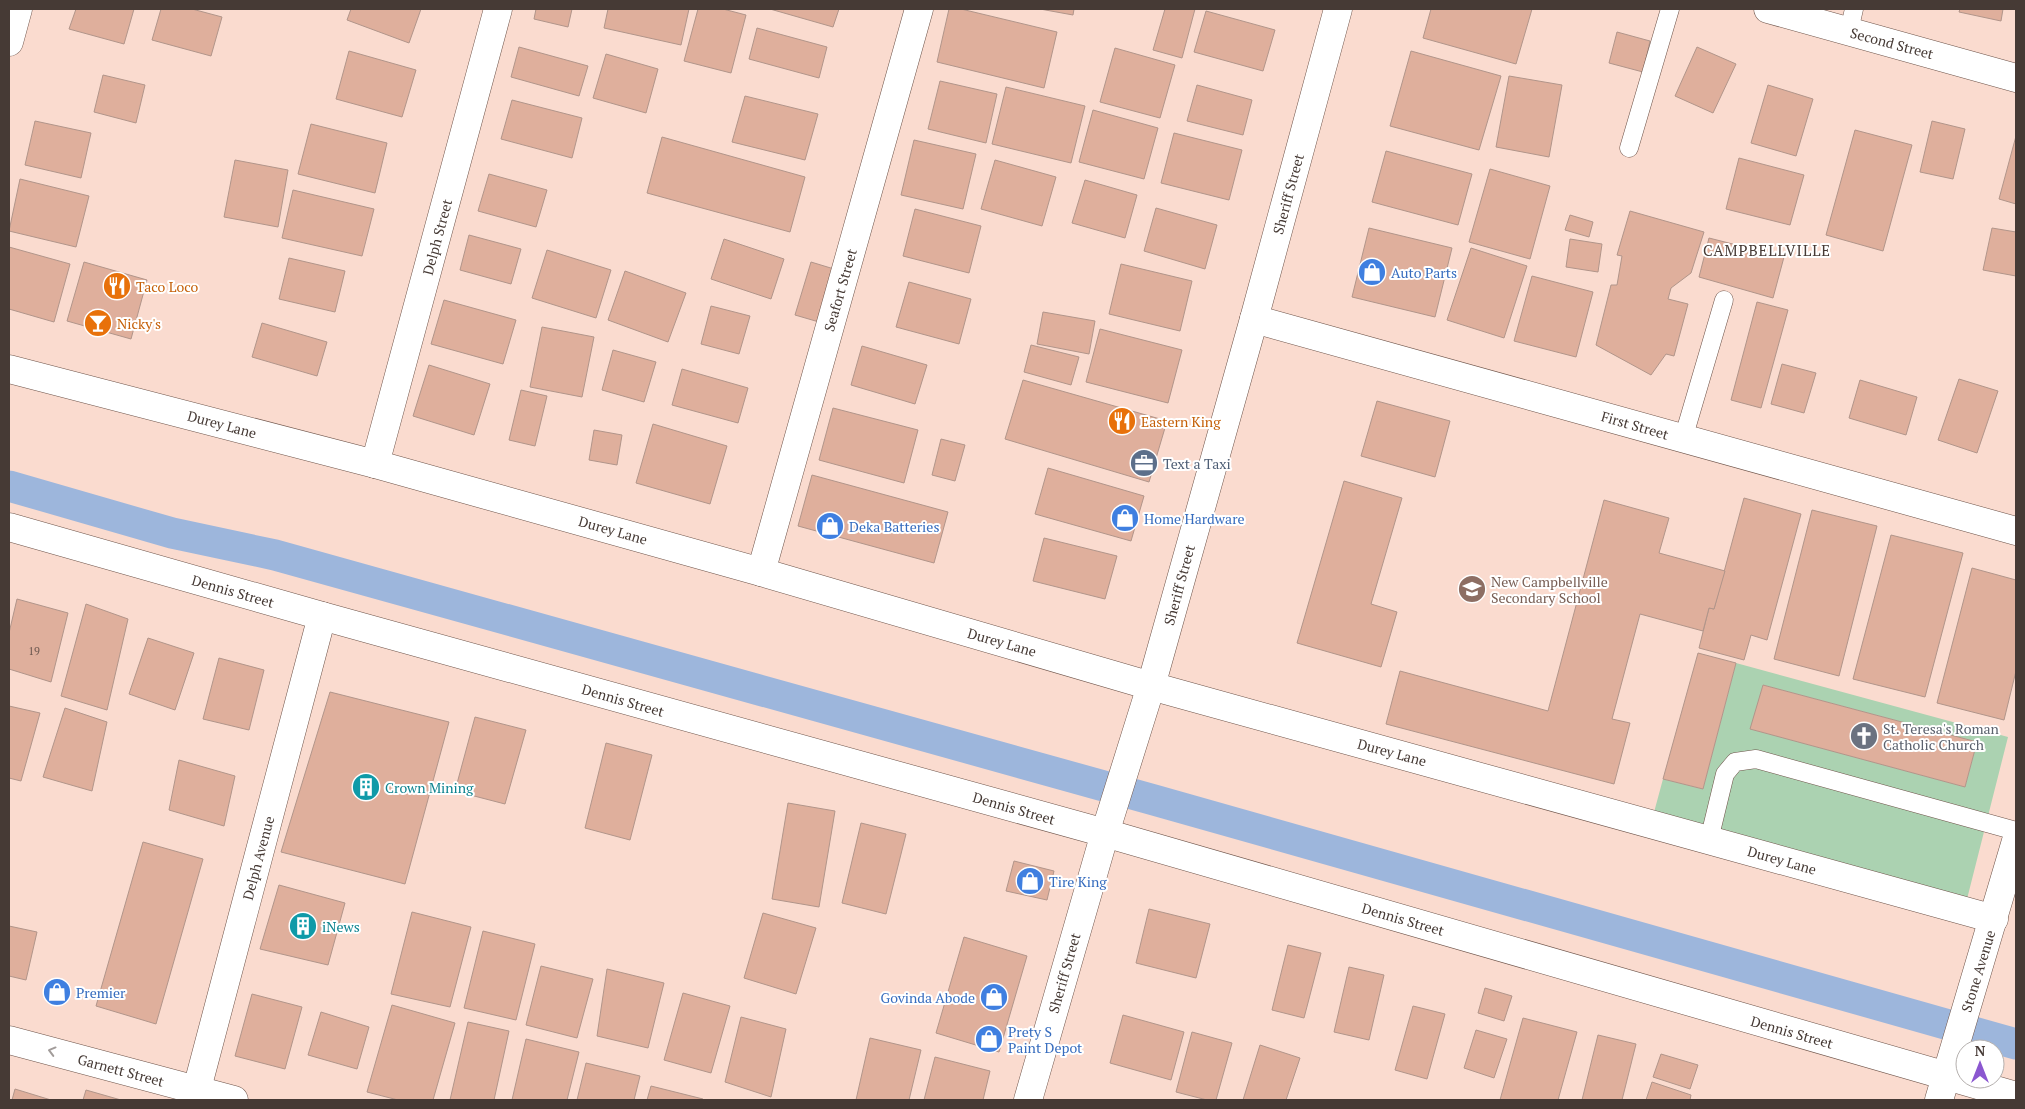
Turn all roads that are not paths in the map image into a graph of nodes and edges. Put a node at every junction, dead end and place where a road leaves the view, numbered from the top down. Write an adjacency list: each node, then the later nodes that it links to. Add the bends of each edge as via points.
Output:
1 (18, 9): 8 (street)
2 (498, 9): 15 (street, Delph Street)
3 (919, 9): 18 (street, Seafort Street)
4 (1338, 9): 12 (street, Sheriff Street)
5 (1670, 9): 10 (lane)
6 (1768, 9): 7 (street, Second Street)
7 (1851, 20): 9 (street, Second Street)
8 (9, 42)
9 (2016, 78)
10 (1629, 148)
11 (1724, 300): 14 (lane)
12 (1254, 319): 14 (street, First Street); 20 (street, Sheriff Street)
13 (9, 369): 15 (street, Durey Lane)
14 (1683, 439): 17 (street, First Street)
15 (375, 464): 18 (street, Durey Lane)
16 (9, 527): 19 (street, Dennis Street)
17 (2016, 531)
18 (761, 572): 20 (street, Durey Lane)
19 (322, 616): 22 (street, Dennis Street); 28 (street, Delph Avenue)
20 (1152, 686): 22 (street, Sheriff Street); 23 (street, Durey Lane)
21 (2016, 831): 23 (lane, via 1756,759 1735,762 1725,774)
22 (1105, 833): 27 (street, Dennis Street); 31 (street, Sheriff Street)
23 (1708, 840): 25 (street, Durey Lane)
24 (2016, 841): 25 (street, Stone Avenue)
25 (1994, 919): 27 (street, Stone Avenue)
26 (9, 1040): 28 (street, Garnett Street, one-way to 26)
27 (1942, 1088): 29 (street, Dennis Street)
28 (195, 1095): 30 (street, Garnett Street)
29 (2016, 1096)
30 (234, 1100)
31 (1028, 1100)

